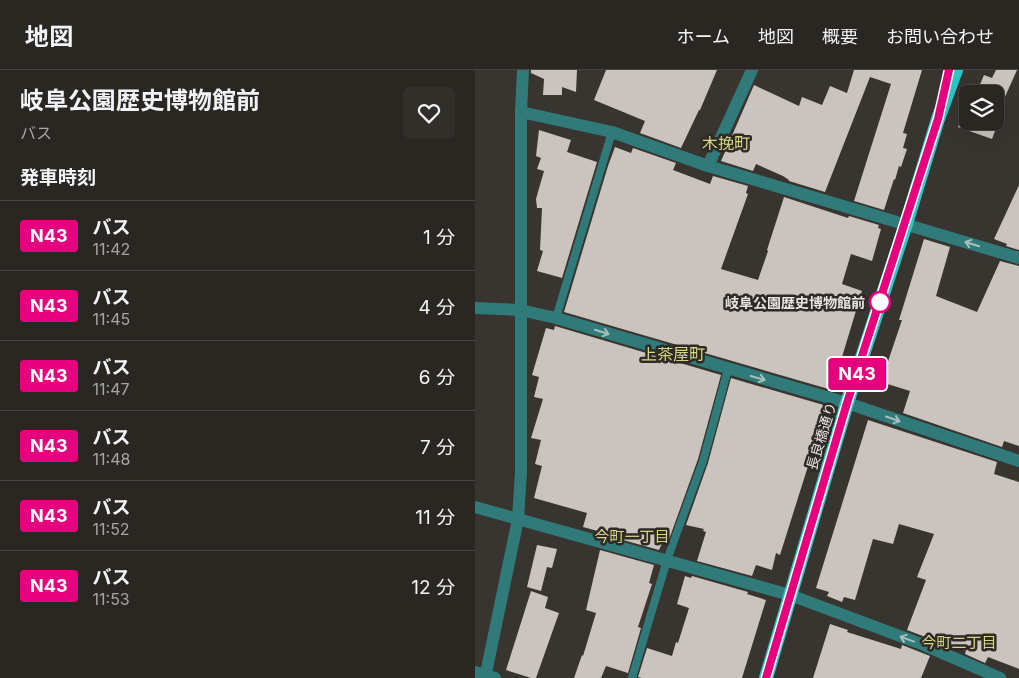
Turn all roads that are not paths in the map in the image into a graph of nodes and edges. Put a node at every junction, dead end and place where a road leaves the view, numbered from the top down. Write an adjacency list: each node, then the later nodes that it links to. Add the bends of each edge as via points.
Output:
1 (523, 70): 5 (street)
2 (752, 70): 8 (street)
3 (949, 70): 6 (highway, 長良橋通り)
4 (956, 70): 6 (highway, 長良橋通り)
5 (521, 112): 7 (street); 12 (street)
6 (938, 119): 9 (highway, 長良橋通り)
7 (612, 132): 8 (street); 13 (lane)
8 (708, 166): 9 (street)
9 (905, 224): 10 (street, one-way to 9); 15 (highway, 長良橋通り)
10 (1019, 258)
11 (475, 308): 12 (street)
12 (520, 310): 13 (street); 18 (street, via 521,472)
13 (556, 318): 14 (street, one-way to 14)
14 (728, 370): 15 (street, one-way to 15); 19 (lane, via 703,461)
15 (847, 403): 16 (street, one-way to 16); 20 (highway, 長良橋通り)
16 (1019, 461)
17 (477, 508): 18 (street)
18 (518, 519): 19 (street); 21 (street)
19 (667, 560): 20 (street); 22 (lane)
20 (790, 596): 23 (highway, 長良橋通り); 24 (street, one-way to 20, via 924,645)
21 (485, 676)
22 (632, 678)
23 (766, 678)
24 (1001, 678)

